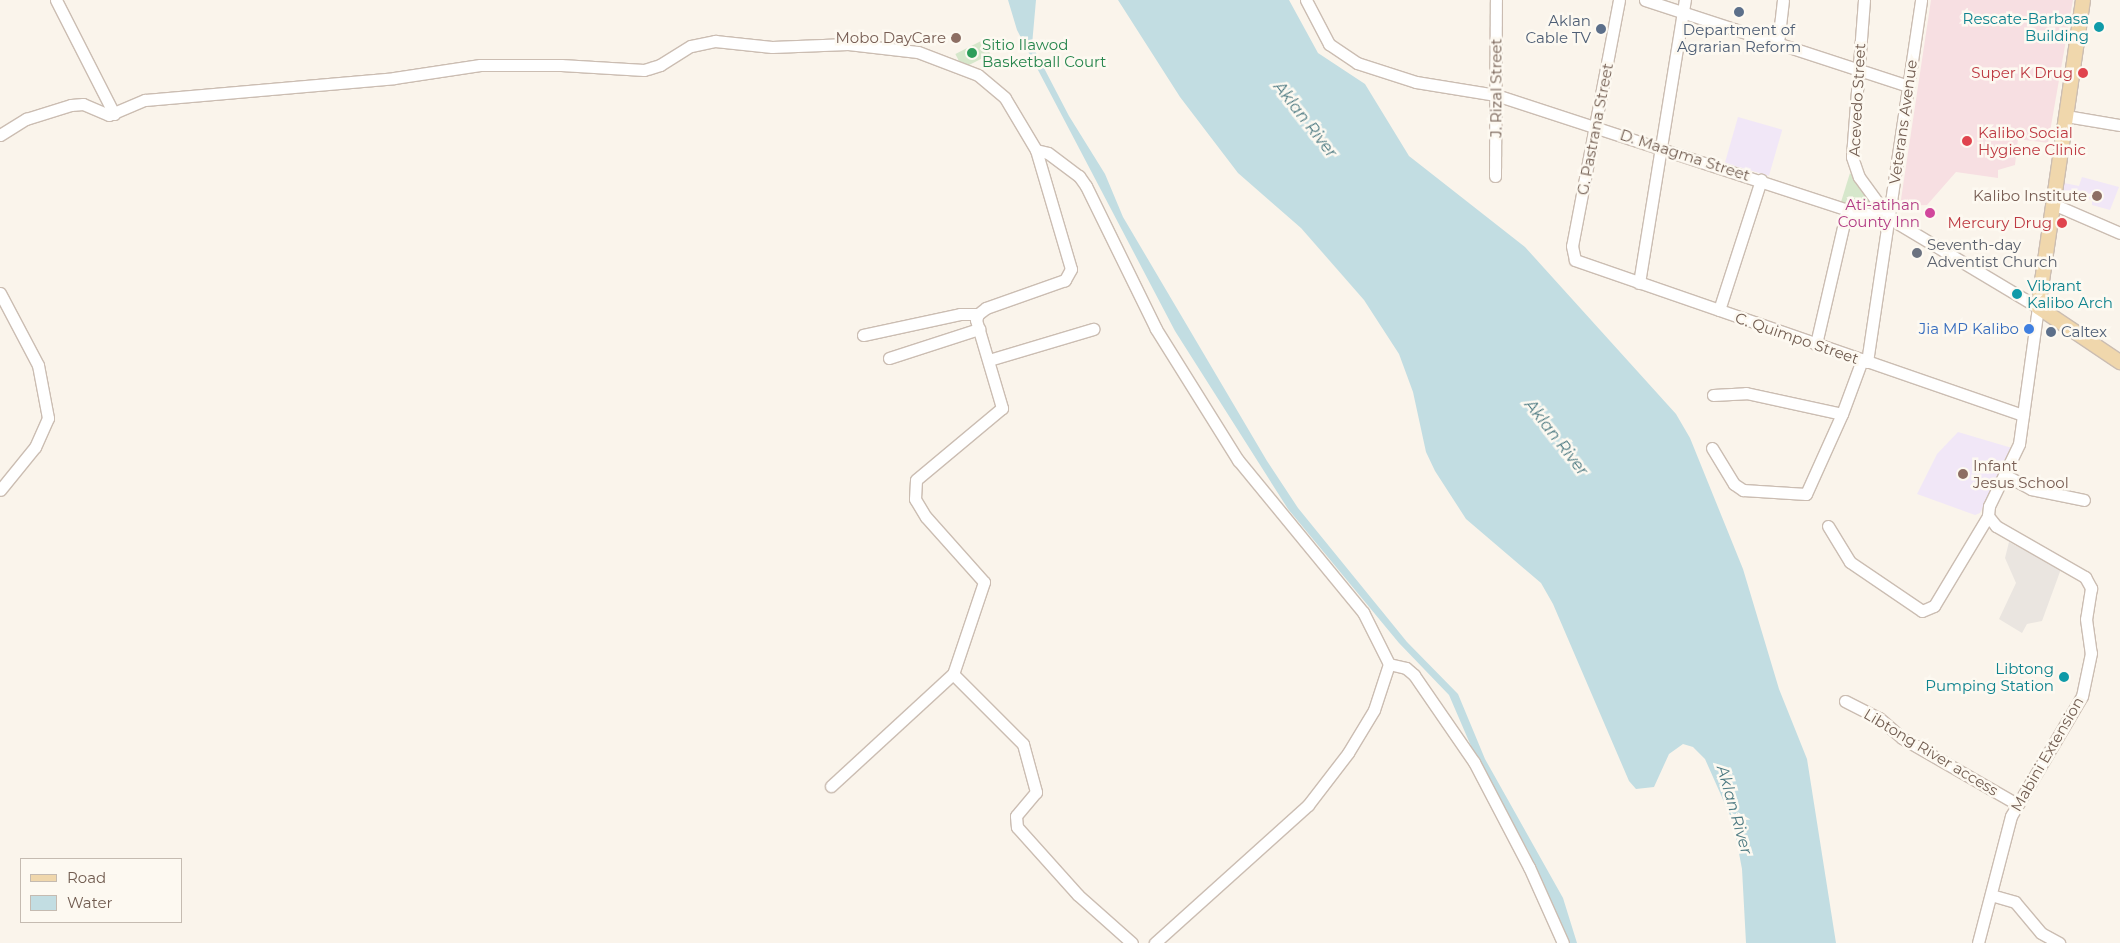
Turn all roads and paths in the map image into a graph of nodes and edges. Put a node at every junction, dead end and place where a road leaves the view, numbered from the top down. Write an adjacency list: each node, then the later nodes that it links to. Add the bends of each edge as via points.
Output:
1 (56, 0): 16 (street)
2 (1306, 0): 15 (street, D. Maagma Street, via 1329,44 1357,63 1416,82)
3 (1496, 0): 15 (street, J. Rizal Street)
4 (1619, 0): 18 (street, G. Pastrana Street)
5 (1645, 0): 11 (street)
6 (1685, 0): 11 (street)
7 (1783, 0): 12 (street)
8 (1864, 0): 13 (street, Acevedo Street)
9 (1921, 0): 14 (street, Veterans Avenue)
10 (2083, 0): 17 (main road)
11 (1684, 12): 12 (street); 21 (street)
12 (1778, 44): 13 (street)
13 (1857, 69): 14 (street); 27 (street, Acevedo Street, via 1852,157 1860,177)
14 (1908, 86): 27 (street, Veterans Avenue)
15 (1496, 95): 18 (street, D. Maagma Street); 23 (street, J. Rizal Street)
16 (114, 114): 20 (street, via 104,114 83,104 71,105 26,120); 22 (street, via 132,103 145,100 394,78 480,66 654,68 691,46 715,41 772,47 848,44 918,52 968,70 988,83 1016,112)
17 (2066, 116): 19 (street); 25 (main road)
18 (1596, 125): 21 (street, D. Maagma Street); 29 (street, G. Pastrana Street, via 1572,246)
19 (2120, 125)
20 (0, 135)
21 (1661, 147): 24 (street, D. Maagma Street); 30 (street)
22 (1036, 150): 34 (street, via 1070,262 1070,274 1065,280 986,308); 53 (street, via 1048,153 1079,176 1086,186 1156,329 1238,460 1363,612)
23 (1495, 176)
24 (1761, 180): 26 (street, D. Maagma Street); 33 (street)
25 (2053, 204): 28 (street); 32 (main road)
26 (1847, 210): 27 (street, D. Maagma Street); 38 (street)
27 (1889, 218): 32 (street, D. Maagma Street); 42 (street, Veterans Avenue)
28 (2120, 233)
29 (1573, 257): 30 (street, C. Quimpo Street)
30 (1639, 283): 33 (street, C. Quimpo Street)
31 (0, 293): 49 (street, via 38,365 48,418 35,447)
32 (2035, 302): 39 (main road, D. Maagma Street); 43 (main road, D. Maagma Street); 46 (street)
33 (1719, 310): 38 (street, C. Quimpo Street)
34 (978, 314): 35 (street); 37 (street, via 960,314)
35 (979, 329): 40 (street); 41 (street)
36 (1093, 329): 41 (street)
37 (863, 334)
38 (1816, 344): 42 (street, C. Quimpo Street)
39 (2120, 351)
40 (889, 358)
41 (989, 360): 54 (street, via 1002,408 923,473 916,480 914,489 919,508 984,582)
42 (1864, 361): 45 (street, Veterans Avenue); 46 (street, C. Quimpo Street)
43 (2120, 362)
44 (1713, 396): 45 (street, via 1746,393)
45 (1842, 414): 47 (street, Veterans Avenue, via 1806,494 1743,490 1734,484)
46 (2023, 415): 48 (street, via 2019,444)
47 (1712, 448)
48 (2005, 475): 50 (street, via 2031,489); 51 (street, via 1989,506)
49 (0, 490)
50 (2084, 500)
51 (1988, 516): 52 (street, via 1934,606 1922,611 1850,562); 57 (street, Mabini Extension, via 1996,526 2082,574 2091,588 2086,619 2091,653 2082,696)
52 (1828, 526)
53 (1389, 664): 60 (street, via 1374,710 1348,753 1308,805); 61 (street, via 1406,668 1414,674 1474,762 1529,867)
54 (952, 674): 56 (street); 59 (street, via 1024,744 1036,792 1016,816 1017,827 1078,895)
55 (1845, 700): 57 (street, Libtong River access, via 1879,718 1902,738)
56 (831, 786)
57 (2017, 804): 58 (street, Mabini Extension, via 2006,832)
58 (1991, 895): 62 (street, Mabini Extension); 63 (street, via 2015,902 2041,933)
59 (1132, 943)
60 (1155, 943)
61 (1562, 943)
62 (1978, 943)
63 (2059, 943)

